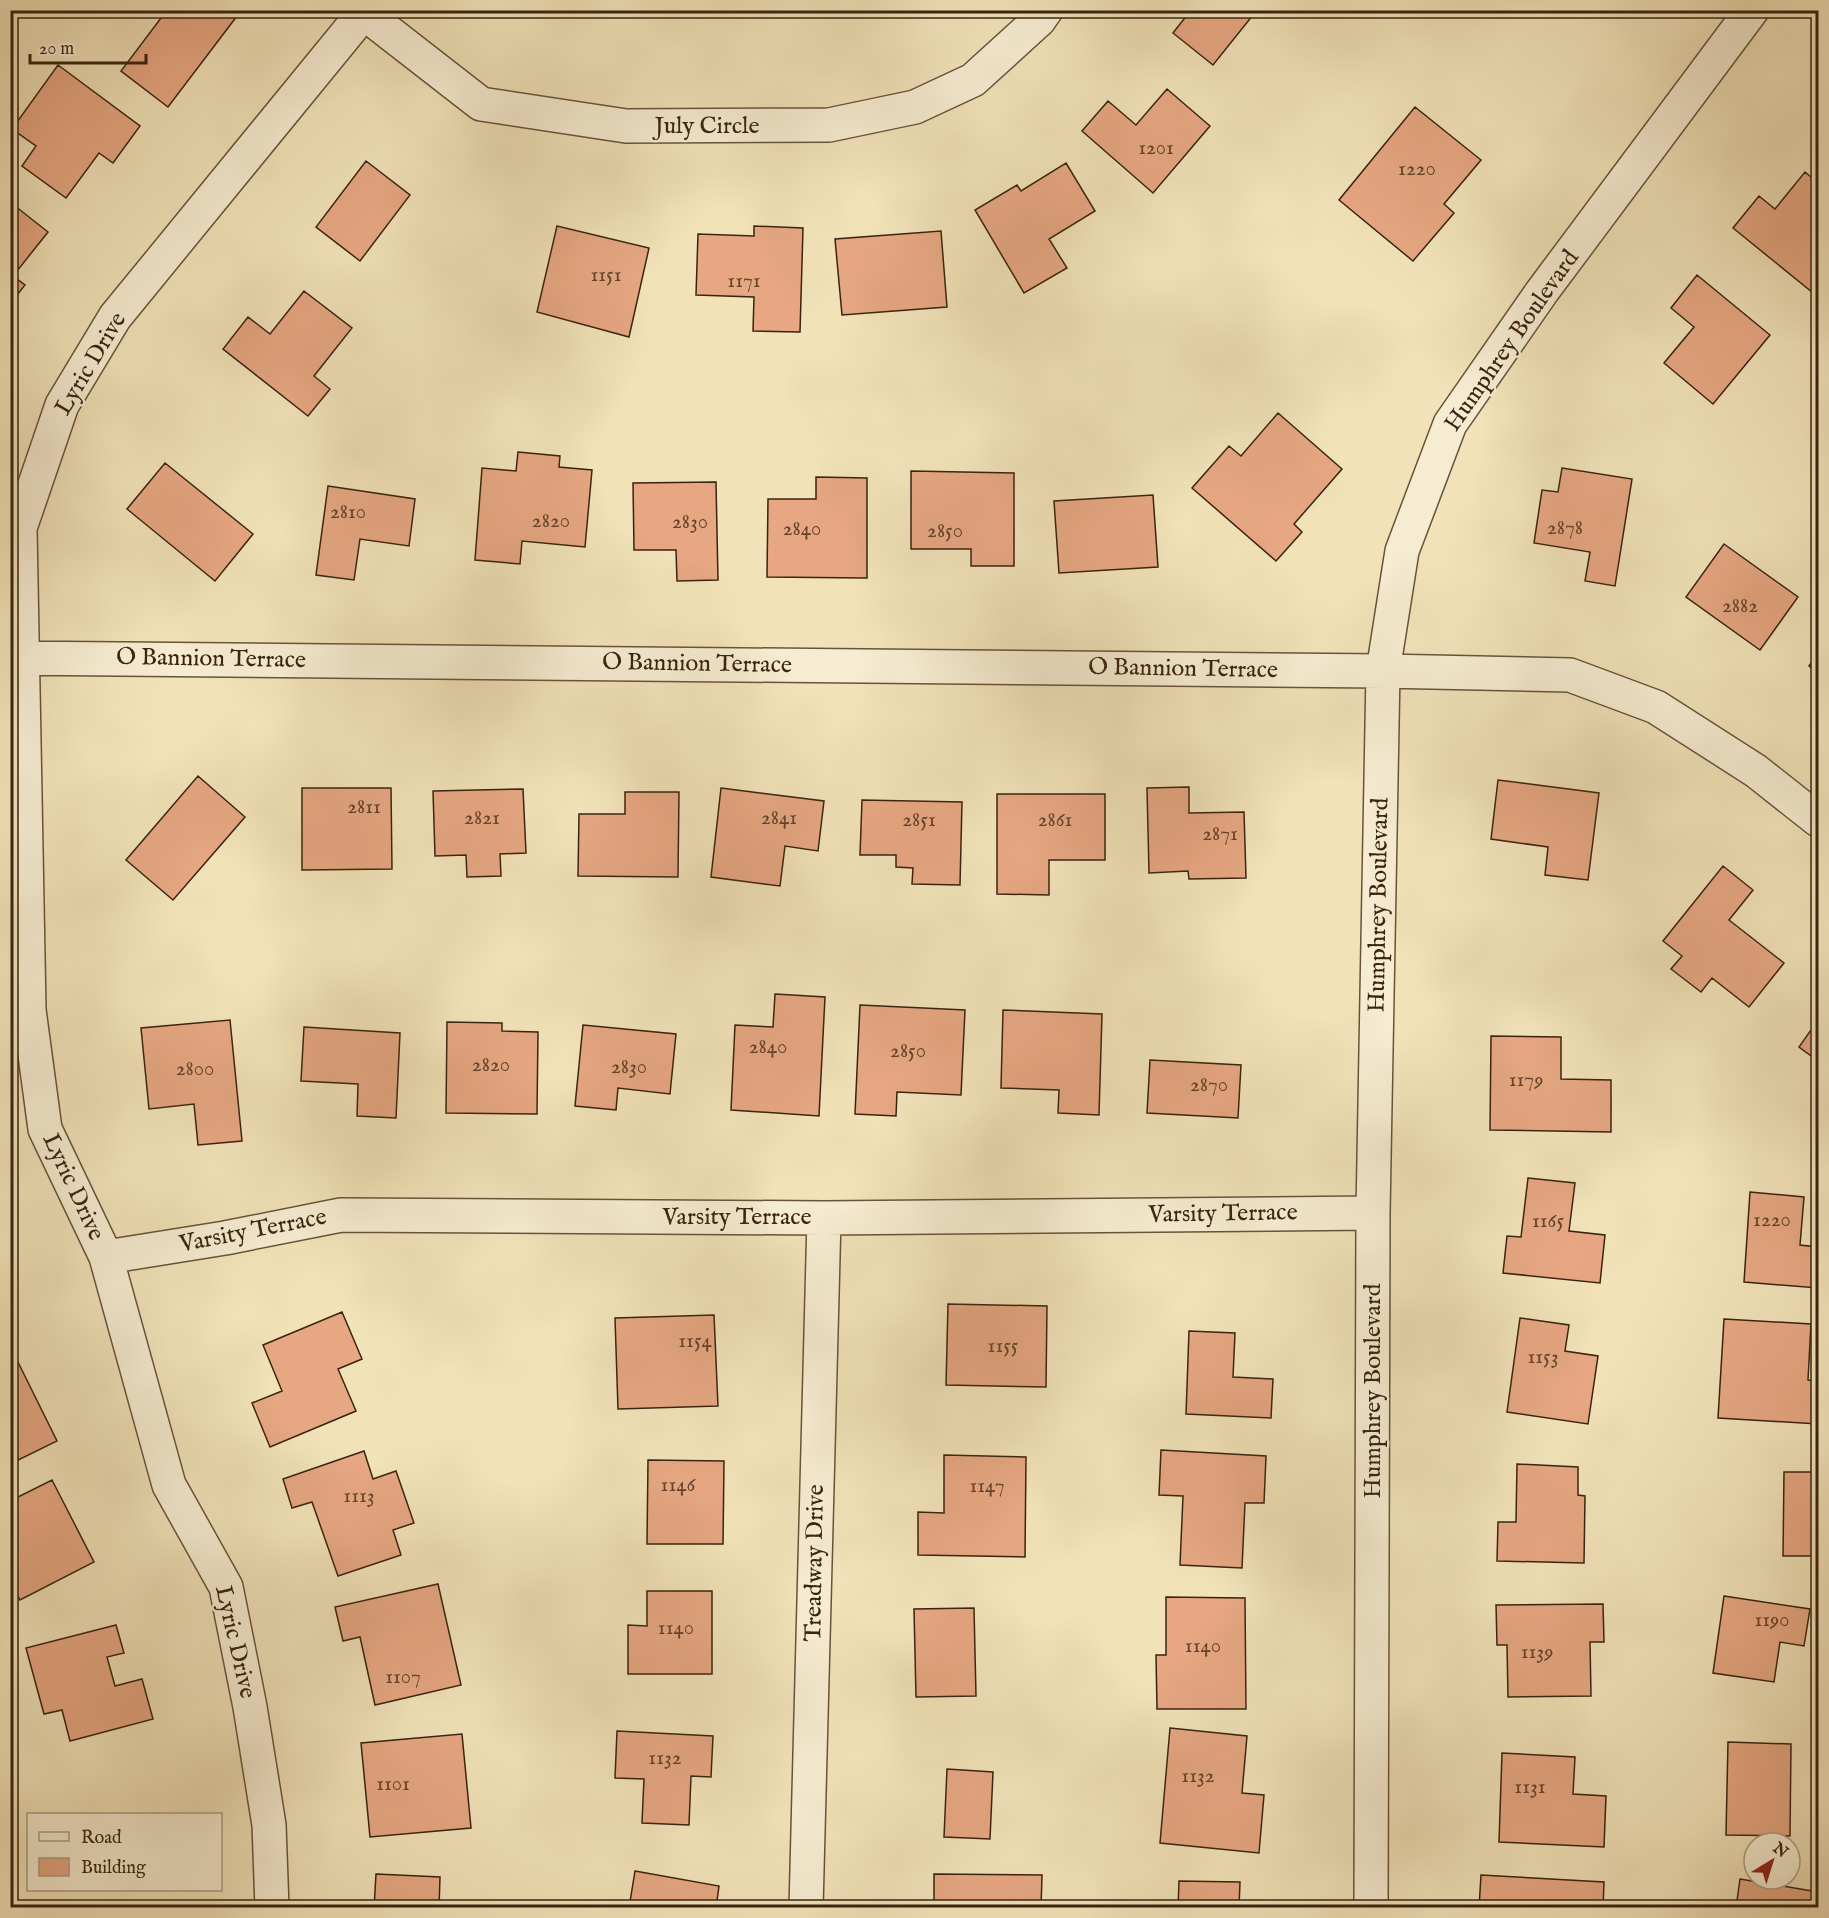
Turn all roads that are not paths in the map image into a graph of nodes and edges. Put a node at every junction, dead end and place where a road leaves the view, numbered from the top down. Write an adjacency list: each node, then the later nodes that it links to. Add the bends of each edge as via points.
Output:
1 (1046, 10): 3 (street, July Circle, via 972,80 915,107 829,125 626,126 481,104)
2 (1752, 10): 5 (street, Humphrey Boulevard, via 1541,293 1450,424 1402,551)
3 (365, 12): 4 (street, Lyric Drive, via 116,317 62,405 20,528)
4 (17, 658): 5 (street, O Bannion Terrace); 9 (street, Lyric Drive, via 29,1011 45,1130)
5 (1383, 670): 6 (street, O Bannion Terrace, via 1570,675 1656,707 1756,771); 7 (street, Humphrey Boulevard)
6 (1818, 820)
7 (1373, 1213): 8 (street, Varsity Terrace); 12 (street, Humphrey Boulevard)
8 (824, 1218): 9 (street, Varsity Terrace, via 342,1215); 11 (street, Treadway Drive)
9 (106, 1257): 10 (street, Lyric Drive, via 169,1485 226,1587 269,1825)
10 (272, 1908)
11 (806, 1908)
12 (1371, 1908)

